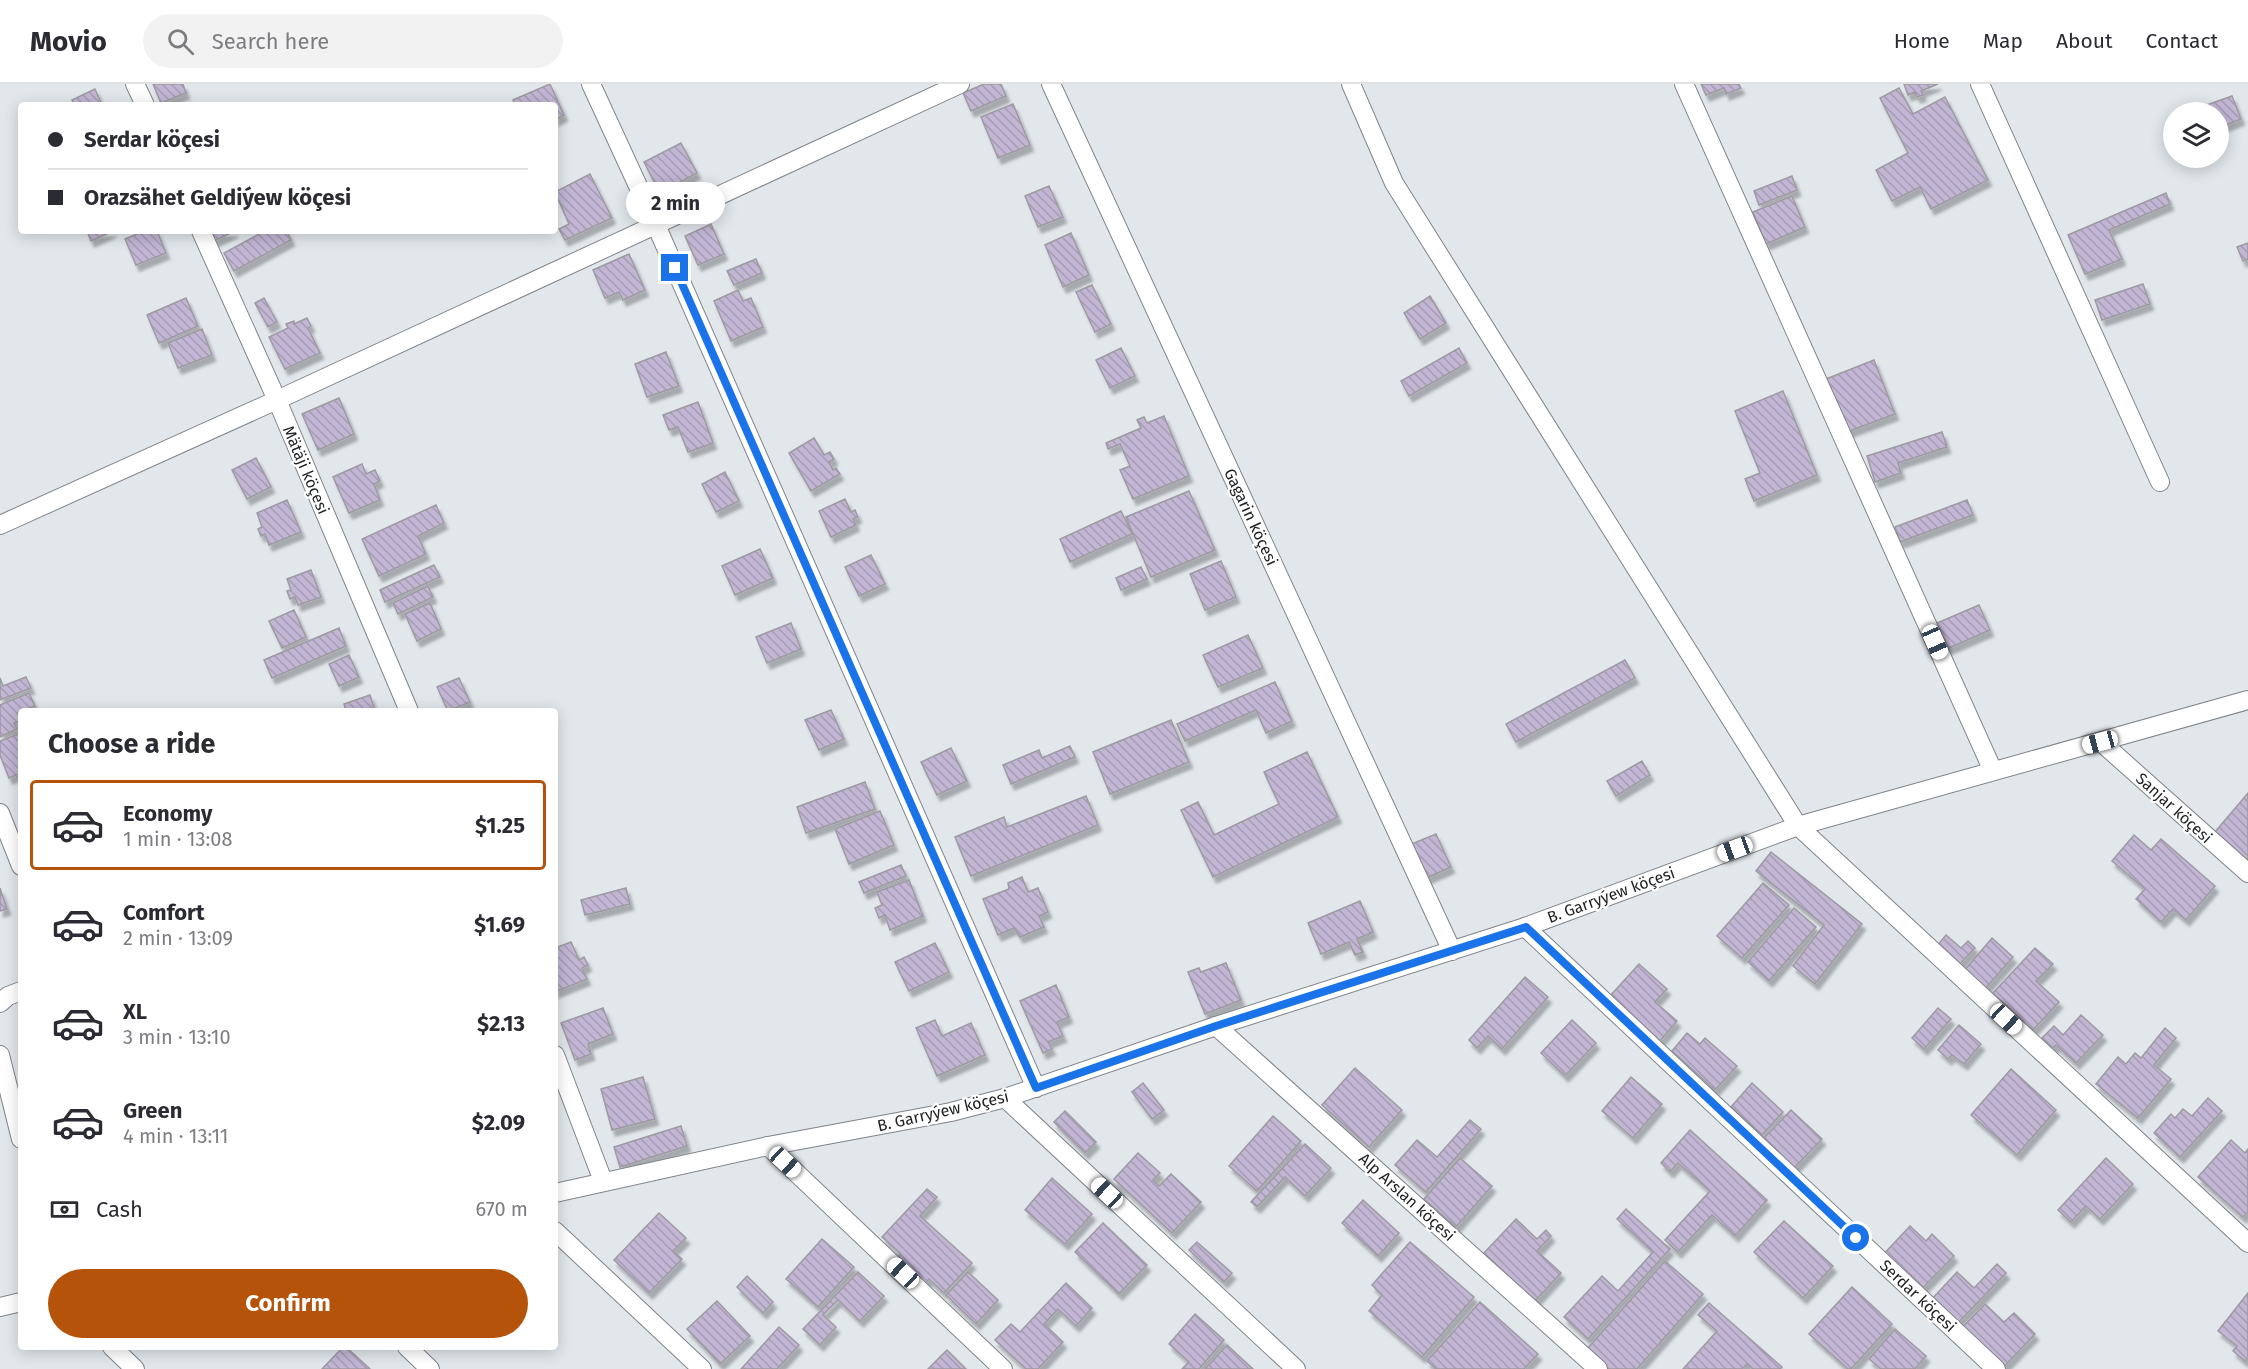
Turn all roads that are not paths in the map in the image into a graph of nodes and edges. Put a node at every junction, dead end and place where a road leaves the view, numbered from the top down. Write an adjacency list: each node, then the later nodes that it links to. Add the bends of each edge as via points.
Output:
1 (135, 84): 8 (street)
2 (591, 84): 9 (street)
3 (960, 84): 9 (street)
4 (1051, 84): 23 (street, Gagarin köçesi)
5 (1351, 84): 19 (street, via 1394,183)
6 (1684, 84): 17 (street)
7 (1980, 84): 12 (street)
8 (144, 102)
9 (656, 225): 11 (street); 29 (street)
10 (202, 234): 11 (street, Mätäji köçesi)
11 (277, 400): 13 (street); 15 (street, Mätäji köçesi)
12 (2160, 482)
13 (0, 525)
14 (2248, 700): 16 (street, B. Garryýew köçesi)
15 (408, 708)
16 (2100, 742): 17 (street, B. Garryýew köçesi); 21 (street, Sanjar köçesi)
17 (1993, 771): 19 (street, B. Garryýew köçesi)
18 (0, 813): 20 (street)
19 (1798, 826): 22 (street, B. Garryýew köçesi); 36 (street)
20 (18, 858)
21 (2248, 873)
22 (1526, 927): 23 (street, B. Garryýew köçesi); 47 (street, Serdar köçesi)
23 (1452, 951): 26 (street, B. Garryýew köçesi)
24 (18, 992): 25 (street)
25 (0, 1003)
26 (1216, 1026): 29 (street, B. Garryýew köçesi); 46 (street, Alp Arslan köçesi)
27 (0, 1055): 31 (street)
28 (558, 1063): 33 (street)
29 (1036, 1088): 30 (street, B. Garryýew köçesi)
30 (1005, 1098): 32 (street, B. Garryýew köçesi, via 951,1112); 45 (street)
31 (18, 1127)
32 (768, 1146): 33 (street, B. Garryýew köçesi); 44 (street)
33 (603, 1181): 34 (street, B. Garryýew köçesi)
34 (558, 1192)
35 (558, 1234): 43 (street)
36 (2248, 1243)
37 (18, 1303): 38 (street)
38 (0, 1307)
39 (115, 1350): 41 (street)
40 (410, 1350): 42 (street)
41 (135, 1369)
42 (430, 1369)
43 (702, 1369)
44 (1003, 1369)
45 (1296, 1369)
46 (1598, 1369)
47 (1996, 1369)

